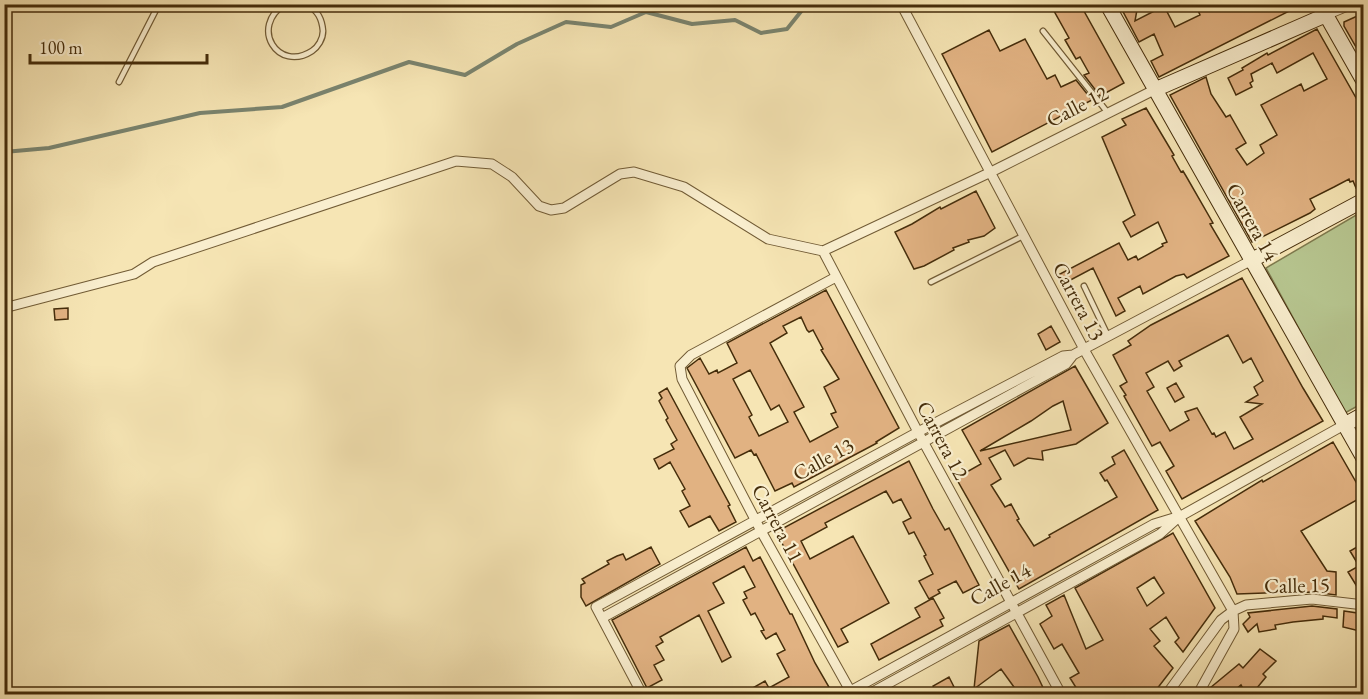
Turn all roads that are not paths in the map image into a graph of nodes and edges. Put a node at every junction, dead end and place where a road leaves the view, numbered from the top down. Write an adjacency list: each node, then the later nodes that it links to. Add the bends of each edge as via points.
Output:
1 (159, 4): 10 (lane)
2 (285, 4): 7 (lane, via 274,11 268,24 268,38 276,51 289,57 303,57 316,49 323,36)
3 (307, 4): 7 (lane)
4 (901, 4): 14 (street, Carrera 13)
5 (1107, 4): 12 (street, Carrera 14)
6 (1352, 4): 8 (street, Calle 12)
7 (315, 7)
8 (1323, 10): 11 (street); 12 (street, Calle 12)
9 (1043, 31): 13 (lane)
10 (119, 82)
11 (1364, 82)
12 (1154, 90): 13 (street, Calle 12); 18 (street, Carrera 14)
13 (1108, 113): 14 (street, Calle 12)
14 (992, 172): 16 (street, Carrera 13); 17 (street, Calle 12)
15 (1364, 200): 18 (street, Calle 13)
16 (1024, 236): 20 (lane); 24 (street, Carrera 13)
17 (823, 251): 19 (street, Carrera 12); 22 (street, via 768,239 684,187 634,172 620,174 564,208 551,210 539,206 512,177 492,164 456,161 153,262 134,274)
18 (1250, 261): 23 (street, Calle 13); 27 (street, Carrera 14)
19 (836, 277): 28 (street, Carrera 12); 32 (street, Carrera 11, via 691,355 680,366 681,380)
20 (931, 282)
21 (1084, 286): 23 (lane)
22 (4, 308)
23 (1108, 336): 24 (street, Calle 13)
24 (1084, 349): 25 (street, Calle 13); 31 (street, Carrera 13)
25 (1073, 355): 28 (street, Calle 13, via 1063,356); 29 (street, Calle 13, via 1066,364)
26 (1364, 414): 27 (street, Calle 14)
27 (1344, 425): 30 (street, Carrera 14); 31 (street, Calle 14)
28 (918, 432): 29 (street, Carrera 12); 32 (street, Calle 13)
29 (923, 442): 33 (street, Calle 13); 34 (street, Carrera 12)
30 (1364, 459)
31 (1179, 516): 34 (street, Calle 14, via 1154,524); 36 (street, Carrera 13); 37 (street, Calle 14, via 1160,534)
32 (756, 520): 33 (street, Carrera 11); 38 (street, Calle 13, via 596,607)
33 (761, 531): 38 (street, Calle 13); 39 (street, Carrera 11)
34 (1010, 602): 37 (street, Carrera 12); 39 (street, Calle 14)
35 (1364, 605): 36 (street, Calle 15, via 1312,599 1246,605)
36 (1233, 611): 43 (street, via 1221,620); 44 (street, via 1234,629)
37 (1016, 613): 41 (street, Calle 14); 42 (street, Carrera 12)
38 (602, 618): 40 (street)
39 (849, 693)
40 (642, 694)
41 (869, 694)
42 (1061, 694)
43 (1167, 694)
44 (1198, 694)

